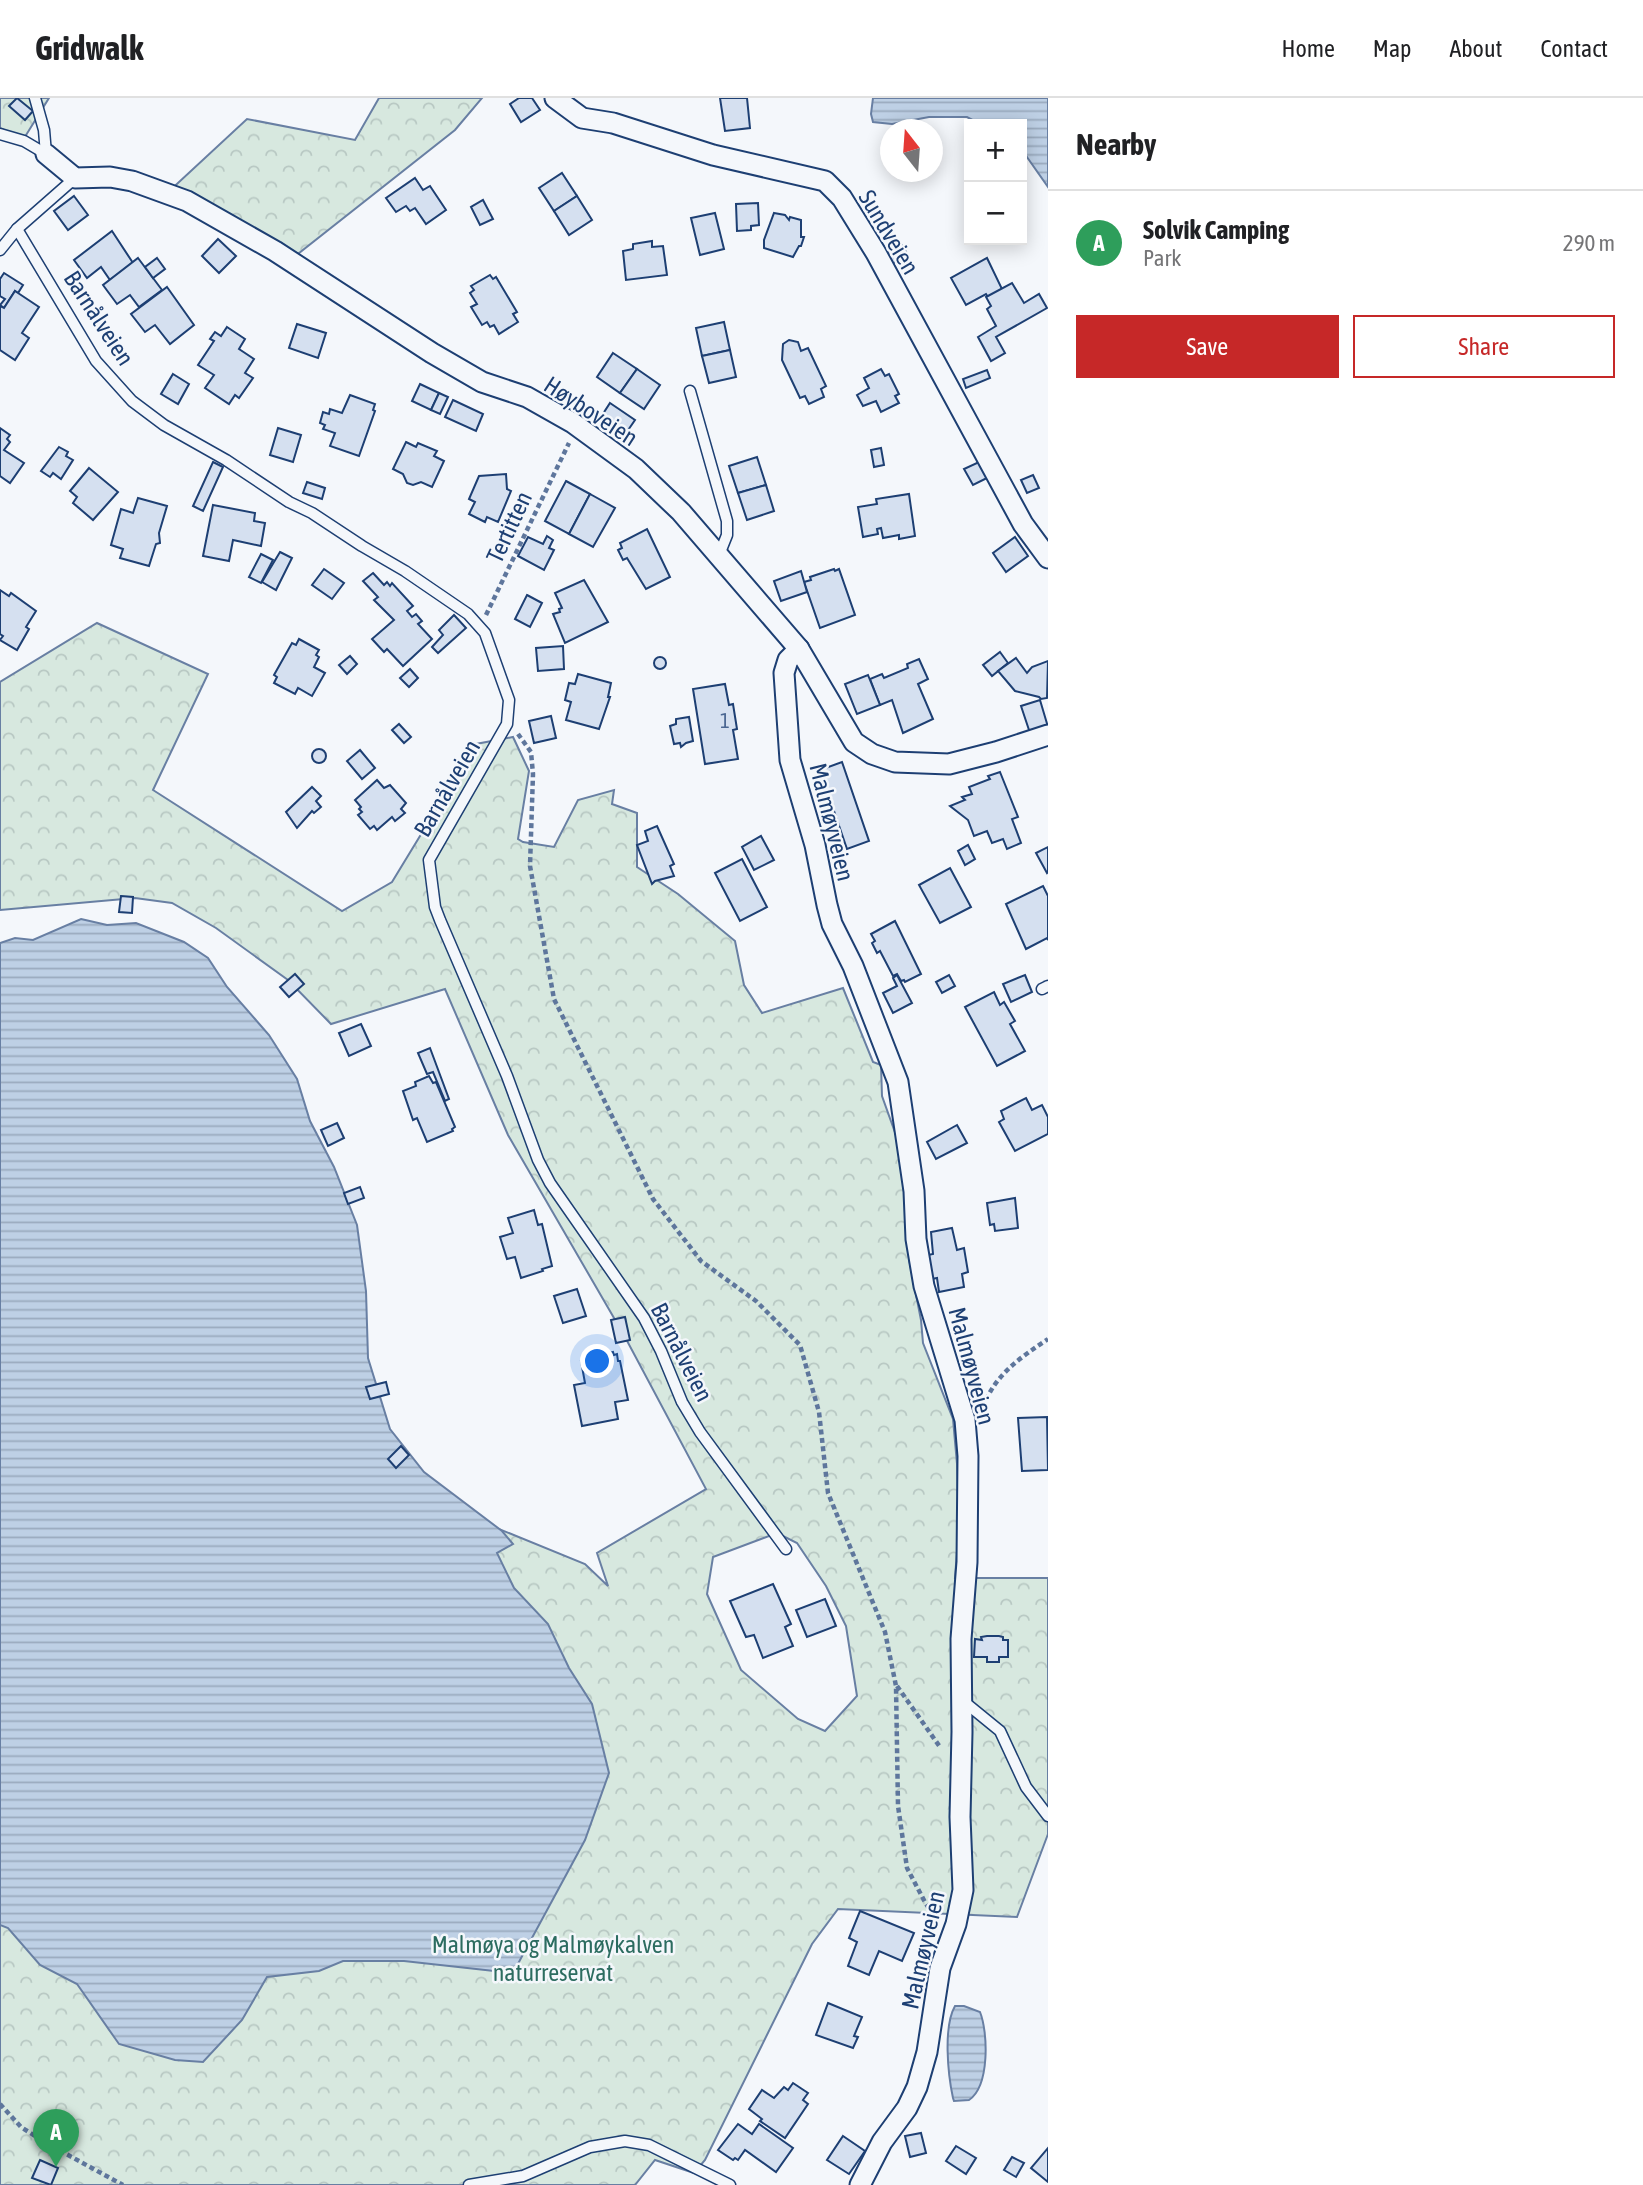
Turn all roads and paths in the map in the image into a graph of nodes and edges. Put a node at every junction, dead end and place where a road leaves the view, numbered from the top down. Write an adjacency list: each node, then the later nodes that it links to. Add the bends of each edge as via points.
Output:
1 (35, 98): 4 (lane)
2 (555, 98): 11 (street, Sundveien, via 582,118 825,181 842,198 876,253 1023,524)
3 (0, 134): 4 (lane)
4 (46, 154): 5 (street)
5 (75, 178): 6 (lane); 10 (street, Høyboveien, via 132,181 187,201 482,382 551,409 636,469)
6 (17, 229): 7 (lane); 12 (lane, Barnålveien, via 96,361 132,401 405,571)
7 (0, 250)
8 (690, 391): 10 (lane, via 727,521)
9 (570, 442): 12 (path, Tertitten)
10 (719, 555): 13 (street, Høyboveien)
11 (1048, 558)
12 (480, 627): 14 (lane, Barnålveien, via 509,700)
13 (799, 649): 15 (street, Høyboveien, via 854,742 882,758 949,764); 20 (street, Malmøyveien, via 784,673 790,760 832,924 898,1082 924,1286 965,1420 968,1496)
14 (507, 724): 18 (lane, Barnålveien, via 429,860 435,907 550,1183 644,1318 700,1432); 19 (path, via 531,752 530,866 554,999 653,1199 701,1261 756,1301 800,1345 819,1412 828,1493 885,1632)
15 (1048, 735)
16 (1048, 1339): 17 (path, via 1009,1366)
17 (981, 1416)
18 (786, 1549)
19 (895, 1684): 21 (path); 23 (path, via 898,1805 907,1868)
20 (962, 1700): 21 (street, Malmøyveien); 22 (lane, via 1000,1731 1026,1787)
21 (961, 1776): 23 (street, Malmøyveien, via 963,1890)
22 (1048, 1816)
23 (951, 1939): 28 (street, Malmøyveien, via 940,1968 917,2087)
24 (0, 2104): 25 (path, via 46,2143)
25 (123, 2185)
26 (469, 2185): 27 (lane, via 523,2176 590,2147 625,2141 649,2145)
27 (730, 2185)
28 (860, 2185)

